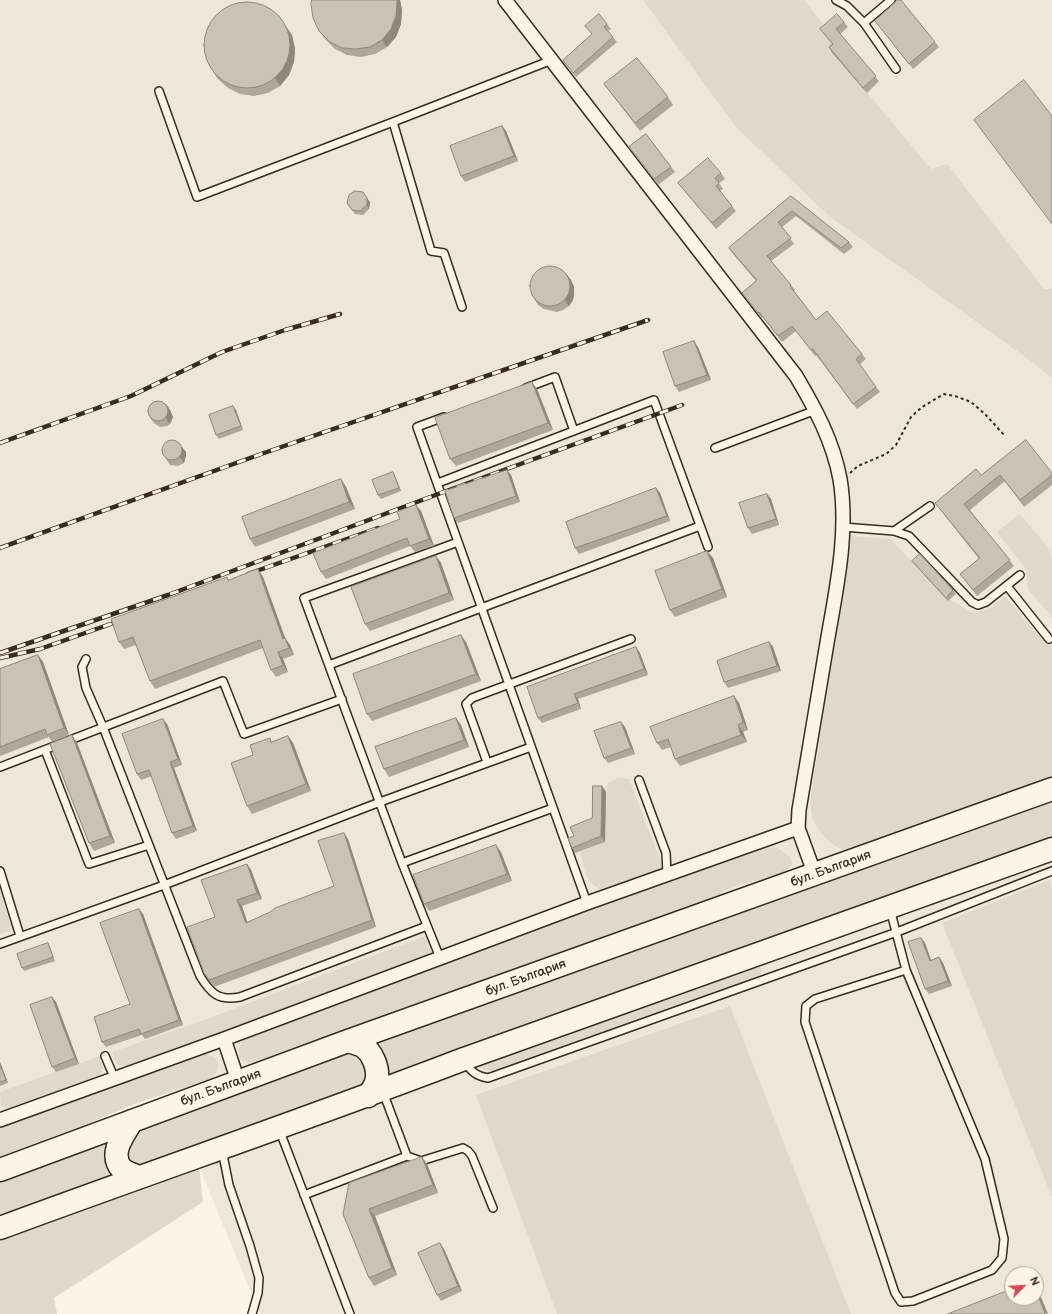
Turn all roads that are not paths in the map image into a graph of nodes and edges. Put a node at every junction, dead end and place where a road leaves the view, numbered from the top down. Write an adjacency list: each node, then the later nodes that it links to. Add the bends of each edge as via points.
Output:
1 (505, 0): 5 (street)
2 (836, 0): 4 (lane, via 847,6)
3 (892, 0): 4 (lane)
4 (864, 24): 6 (lane)
5 (552, 60): 8 (lane); 11 (street, via 796,376)
6 (896, 69)
7 (159, 91): 8 (lane, via 197,197)
8 (393, 122): 9 (lane, via 431,251 444,253)
9 (462, 307)
10 (519, 390): 13 (lane, via 555,377)
11 (816, 410): 14 (lane); 18 (street, via 833,452 840,478)
12 (453, 414): 15 (lane, via 417,427)
13 (574, 430): 15 (lane); 17 (lane, via 654,400)
14 (715, 448)
15 (438, 483): 20 (lane)
16 (930, 506): 19 (lane)
17 (700, 526): 21 (lane); 24 (lane)
18 (843, 527): 19 (lane); 40 (street, via 835,597)
19 (894, 530): 23 (lane, via 908,536 972,602 978,605)
20 (458, 542): 24 (lane); 28 (lane, via 304,598)
21 (708, 547)
22 (1020, 575): 23 (lane)
23 (1007, 586): 26 (lane)
24 (481, 608): 28 (lane); 29 (lane)
25 (631, 639): 29 (lane)
26 (1050, 639)
27 (86, 660): 31 (lane, via 82,667 86,688)
28 (329, 665): 30 (lane)
29 (508, 685): 32 (lane); 34 (lane, via 472,698 466,704)
30 (342, 699): 31 (lane, via 244,734 223,681); 38 (lane)
31 (103, 727): 33 (lane); 41 (lane)
32 (531, 747): 34 (lane); 39 (lane)
33 (45, 750): 35 (lane); 41 (lane, via 89,864)
34 (487, 762): 38 (lane)
35 (0, 767)
36 (639, 780): 46 (lane, via 666,853)
37 (1052, 789): 47 (highway, бул. България)
38 (380, 802): 43 (lane); 48 (lane)
39 (553, 808): 43 (lane); 49 (lane)
40 (798, 828): 46 (street); 47 (street)
41 (149, 845): 48 (lane)
42 (1050, 851): 50 (highway)
43 (402, 863): 51 (lane)
44 (0, 871): 53 (lane)
45 (1052, 871): 52 (lane)
46 (667, 874): 49 (street)
47 (815, 875): 58 (highway, бул. България)
48 (164, 885): 51 (lane, via 200,976 210,991 223,998 240,997); 53 (lane)
49 (587, 903): 55 (street)
50 (889, 907): 52 (lane); 60 (highway)
51 (427, 926): 55 (lane)
52 (897, 932): 56 (lane); 60 (lane, via 488,1078 478,1076 469,1069)
53 (20, 936): 54 (lane)
54 (0, 944)
55 (440, 958): 57 (street)
56 (906, 970): 56 (lane, via 815,1000 806,1006 805,1022 895,1293 901,1302 913,1301 992,1270 1002,1258 1004,1239 984,1159)
57 (224, 1039): 61 (street); 62 (street)
58 (348, 1041): 62 (highway, бул. България); 63 (highway, via 362,1046 374,1062 377,1070)
59 (105, 1056): 61 (lane)
60 (464, 1059): 63 (highway)
61 (114, 1077): 64 (street)
62 (238, 1081): 65 (highway, бул. България)
63 (375, 1093): 66 (highway); 68 (lane)
64 (0, 1120)
65 (132, 1121): 69 (highway, бул. България); 70 (highway, via 118,1144 117,1153 122,1168)
66 (279, 1127): 67 (highway); 71 (lane)
67 (222, 1148): 70 (highway); 74 (lane, via 229,1184 259,1278)
68 (407, 1156): 71 (lane); 72 (lane, via 420,1162 454,1150 463,1148 468,1151)
69 (0, 1170)
70 (139, 1177): 73 (highway)
71 (304, 1195): 75 (lane)
72 (493, 1208)
73 (0, 1228)
74 (252, 1314)
75 (350, 1314)

